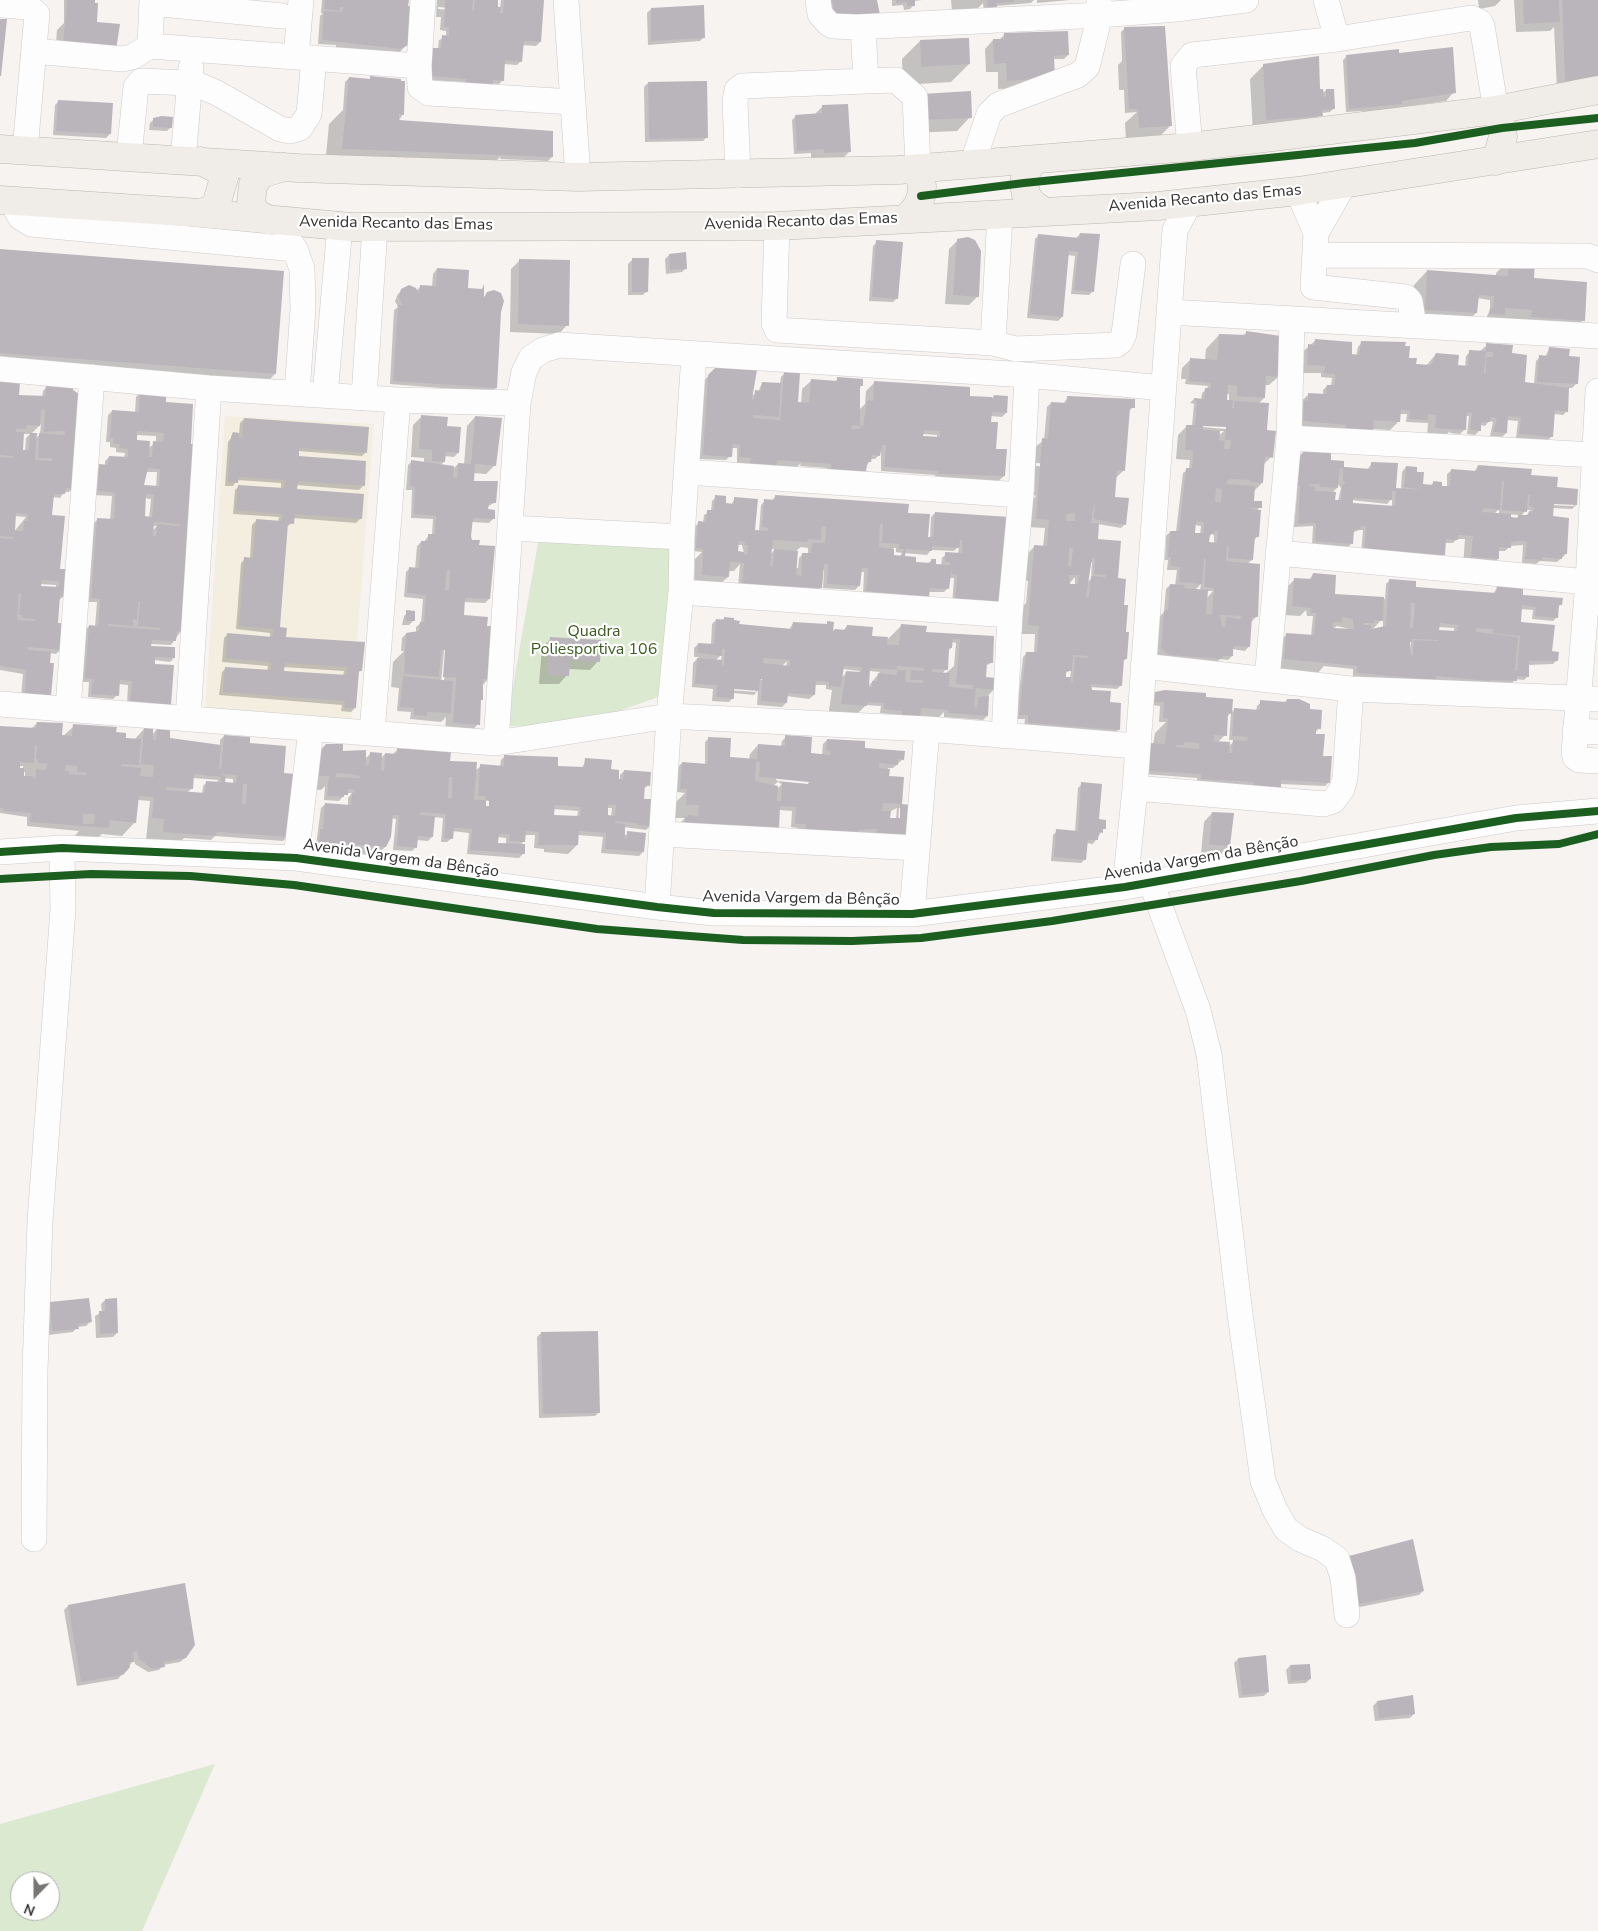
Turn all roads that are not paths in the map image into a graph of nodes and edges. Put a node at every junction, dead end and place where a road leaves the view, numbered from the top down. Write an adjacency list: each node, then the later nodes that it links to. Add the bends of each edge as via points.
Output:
1 (301, 0): 16 (street)
2 (423, 0): 17 (street)
3 (566, 0): 21 (street)
4 (818, 0): 11 (street, via 820,14 828,23)
5 (1246, 0): 9 (street, via 1176,9)
6 (1326, 0): 12 (street)
7 (152, 1): 10 (street); 13 (street)
8 (0, 5): 15 (street, via 28,7 35,11)
9 (1100, 7): 11 (street); 30 (street, via 1087,67 1078,75 998,105 989,114)
10 (283, 8): 16 (street)
11 (863, 27): 18 (street)
12 (1337, 39): 22 (street, via 1475,19 1482,26); 24 (street, via 1187,58 1183,66)
13 (150, 46): 14 (street); 15 (street, via 122,59)
14 (193, 50): 16 (street); 19 (street)
15 (34, 51): 25 (street)
16 (296, 57): 17 (street); 19 (street, via 309,114 300,128 290,131 280,129 217,93)
17 (419, 66): 21 (street, via 418,83 429,93)
18 (866, 81): 32 (street, via 896,80 915,97); 33 (street, via 742,86 737,90 735,101)
19 (190, 83): 26 (street, via 141,81 136,87); 27 (street)
20 (1598, 90): 22 (main road)
21 (572, 102): 34 (street)
22 (1496, 110): 24 (main road); 29 (main road, via 1503,137)
23 (1598, 144): 29 (main road, Avenida Recanto das Emas)
24 (1190, 147): 28 (main road)
25 (12, 150): 26 (main road)
26 (129, 156): 27 (main road)
27 (192, 160): 31 (main road); 41 (main road, via 219,170 224,178 216,205)
28 (1035, 160): 30 (main road); 40 (main road, via 1027,170 1025,189 1034,205)
29 (1496, 161): 35 (main road, Avenida Recanto das Emas)
30 (972, 165): 32 (main road)
31 (284, 167): 34 (main road); 44 (main road, via 261,174 253,185 254,209)
32 (918, 168): 33 (main road); 43 (main road, via 921,196)
33 (738, 175): 34 (main road)
34 (578, 177)
35 (1344, 184): 36 (main road, Avenida Recanto das Emas); 49 (street)
36 (1298, 191): 38 (main road, Avenida Recanto das Emas); 49 (street)
37 (6, 200): 41 (main road, Avenida Recanto das Emas); 50 (street, via 20,217 31,224)
38 (1190, 202): 39 (main road, Avenida Recanto das Emas); 48 (street)
39 (1158, 206): 40 (main road, Avenida Recanto das Emas); 48 (street)
40 (1045, 212): 42 (main road, Avenida Recanto das Emas)
41 (200, 213): 44 (main road, Avenida Recanto das Emas)
42 (1000, 214): 43 (main road, Avenida Recanto das Emas); 58 (street)
43 (907, 218): 46 (main road, Avenida Recanto das Emas)
44 (271, 221): 45 (main road, Avenida Recanto das Emas); 50 (street)
45 (340, 226): 47 (main road, Avenida Recanto das Emas); 68 (street)
46 (777, 226): 47 (main road, Avenida Recanto das Emas); 57 (street, via 774,323 777,330)
47 (375, 227): 69 (street)
48 (1175, 230): 53 (street)
49 (1316, 244): 51 (street, via 1588,256); 55 (street, via 1313,287 1406,297 1410,301)
50 (295, 249): 67 (street, via 302,269 303,301)
51 (1598, 260)
52 (1132, 264): 58 (street, via 1124,334 1116,345 1016,349)
53 (1169, 312): 54 (street); 65 (street)
54 (1292, 320): 55 (street); 72 (street)
55 (1414, 326): 56 (street)
56 (1598, 336)
57 (882, 337): 58 (street); 60 (street)
58 (993, 342)
59 (694, 354): 60 (street); 71 (street, via 559,345 531,358 524,372); 74 (street)
60 (882, 366): 62 (street)
61 (0, 370): 63 (street)
62 (1027, 375): 65 (street); 75 (street)
63 (92, 376): 64 (street); 87 (street)
64 (209, 388): 67 (street); 89 (street)
65 (1163, 388): 82 (street)
66 (1598, 391): 73 (street)
67 (297, 393): 68 (street)
68 (325, 395): 69 (street)
69 (364, 397): 70 (street)
70 (398, 400): 71 (street); 93 (street)
71 (518, 403): 76 (street)
72 (1288, 438): 73 (street); 78 (street)
73 (1594, 456): 79 (street)
74 (687, 472): 75 (street); 77 (street)
75 (1021, 495): 81 (street)
76 (511, 528): 77 (street); 95 (street)
77 (682, 537): 80 (street)
78 (1278, 553): 79 (street); 83 (street)
79 (1588, 582): 85 (street)
80 (681, 592): 81 (street); 88 (street)
81 (1010, 616): 94 (street)
82 (1143, 666): 83 (street); 96 (street)
83 (1267, 679): 84 (street)
84 (1351, 689): 85 (street); 98 (street, via 1345,778 1333,801 1324,804)
85 (1588, 698): 92 (street)
86 (0, 704): 87 (street)
87 (68, 709): 89 (street)
88 (669, 716): 91 (street); 95 (street); 100 (street)
89 (188, 719): 90 (street)
90 (311, 729): 93 (street); 104 (street)
91 (927, 729): 94 (street); 102 (street)
92 (1586, 732): 97 (street, via 1575,758)
93 (372, 733): 95 (street)
94 (1004, 736): 96 (street)
95 (496, 743)
96 (1136, 746): 98 (street)
97 (1598, 761)
98 (1134, 788): 106 (street)
99 (1598, 811): 105 (street, Avenida Vargem da Bênção, via 1516,818)
100 (662, 834): 102 (street); 107 (street)
101 (62, 848): 103 (street, Avenida Vargem da Bênção); 104 (street, Avenida Vargem da Bênção); 109 (street, via 63,908 40,1221)
102 (917, 848): 108 (street)
103 (0, 852)
104 (296, 858): 107 (street, Avenida Vargem da Bênção)
105 (1151, 882): 106 (street, Avenida Vargem da Bênção); 110 (street, via 1198,1010 1209,1054 1263,1481 1286,1529 1337,1560 1344,1578)
106 (1125, 887): 108 (street, Avenida Vargem da Bênção)
107 (657, 907): 108 (street, Avenida Vargem da Bênção, via 714,913)
108 (912, 914)
109 (34, 1539)
110 (1347, 1615)

